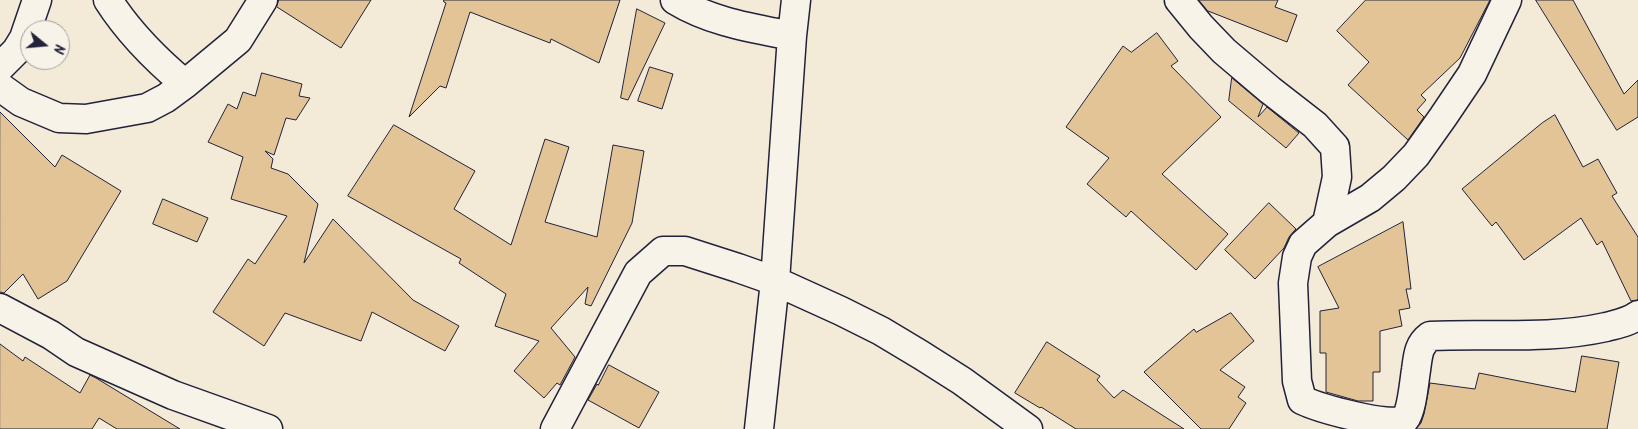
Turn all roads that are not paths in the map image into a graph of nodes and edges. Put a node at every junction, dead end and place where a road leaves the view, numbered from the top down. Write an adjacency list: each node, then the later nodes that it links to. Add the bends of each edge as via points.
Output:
1 (37, 0): 9 (street, via 24,38)
2 (108, 0): 10 (street, via 132,34)
3 (263, 0): 10 (street, via 238,40)
4 (675, 0): 8 (street, via 726,22)
5 (796, 0): 8 (street)
6 (1179, 0): 12 (street, via 1224,51 1316,125 1335,147 1338,176)
7 (1507, 0): 12 (street, via 1472,74 1416,155 1370,198)
8 (792, 36): 13 (street)
9 (0, 67)
10 (185, 84): 11 (street, via 148,108 86,120 59,118 21,102)
11 (0, 87)
12 (1327, 223): 15 (street, via 1303,244 1297,257 1293,283 1298,381 1302,400 1332,411 1389,424 1406,418 1422,342 1430,336 1516,336 1586,331 1619,324)
13 (775, 281): 17 (street, via 685,251 663,251 638,273); 18 (street); 19 (street, via 882,331 962,381)
14 (0, 308): 16 (street, via 85,356 173,395)
15 (1638, 315)
16 (268, 429)
17 (555, 429)
18 (760, 429)
19 (1028, 429)

